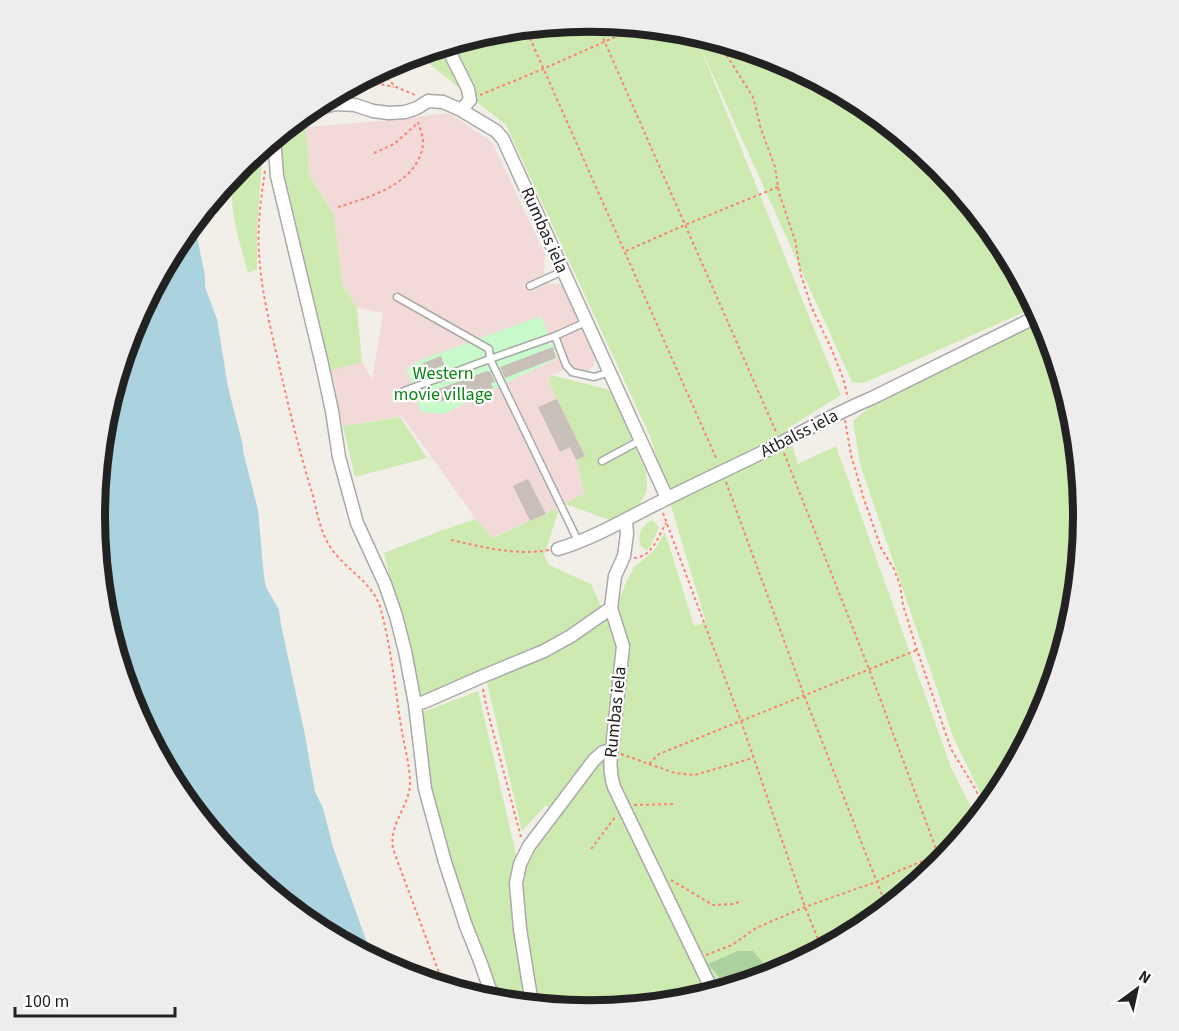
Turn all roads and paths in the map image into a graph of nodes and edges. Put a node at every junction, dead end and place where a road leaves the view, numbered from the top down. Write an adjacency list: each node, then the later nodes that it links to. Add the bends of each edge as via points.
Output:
1 (601, 32): 4 (path)
2 (624, 33): 4 (path)
3 (529, 36): 7 (path)
4 (605, 42): 7 (path); 22 (path)
5 (724, 51): 20 (path, via 753,97)
6 (450, 52): 11 (street)
7 (543, 69): 11 (path); 23 (path)
8 (385, 77): 10 (path)
9 (374, 81): 10 (path)
10 (396, 87): 12 (path)
11 (470, 100): 15 (street)
12 (428, 101): 14 (street); 15 (street, Rumbas iela)
13 (334, 104): 14 (street, via 389,113)
14 (417, 108): 16 (path)
15 (461, 110): 24 (street, Rumbas iela, via 503,139)
16 (418, 122): 18 (path, via 394,144); 21 (path, via 424,143 418,163 400,181 382,191)
17 (275, 148): 50 (street, via 277,177 328,390 339,457 357,523 396,616)
18 (374, 153)
19 (265, 171): 69 (path, via 259,252 277,353 299,450 330,549 372,591 381,609 410,786 394,830 393,849)
20 (778, 187): 22 (path); 33 (path, via 811,306 843,378)
21 (338, 207)
22 (685, 225): 23 (path); 35 (path)
23 (625, 251): 37 (path)
24 (563, 271): 25 (lane); 28 (street, Rumbas iela)
25 (530, 286)
26 (398, 297): 30 (lane, via 489,349)
27 (1032, 319): 33 (street, Atbalss iela)
28 (587, 321): 29 (lane); 31 (street, Rumbas iela)
29 (555, 336): 30 (lane); 31 (lane, via 572,372 594,376)
30 (490, 359): 32 (lane); 42 (lane)
31 (610, 372): 34 (street, Rumbas iela)
32 (404, 391)
33 (850, 407): 35 (street, Atbalss iela); 46 (path, via 846,420 851,455 881,548 900,585)
34 (642, 440): 36 (lane); 38 (street, Rumbas iela)
35 (781, 443): 37 (street, Atbalss iela); 47 (path)
36 (602, 461)
37 (722, 470): 38 (street, Atbalss iela); 49 (path)
38 (663, 500): 39 (street, Atbalss iela); 40 (path)
39 (626, 520): 42 (street, Atbalss iela); 44 (street, Rumbas iela)
40 (666, 523): 44 (path, via 649,553 636,559); 51 (path)
41 (451, 540): 43 (path, via 532,553)
42 (579, 543): 43 (street, Atbalss iela)
43 (558, 549)
44 (624, 556): 45 (street, Rumbas iela, via 615,576)
45 (611, 608): 48 (street, via 544,651); 52 (street, Rumbas iela, via 623,646)
46 (917, 650): 47 (path); 56 (path, via 951,749)
47 (869, 669): 49 (path); 60 (path)
48 (481, 677): 50 (street); 58 (path, via 520,837)
49 (804, 695): 51 (path); 63 (path)
50 (415, 704): 71 (street, via 425,789 459,904)
51 (741, 721): 53 (path); 54 (path, via 659,754)
52 (612, 750): 54 (path); 55 (street, Rumbas iela, via 610,776); 58 (street, via 594,760)
53 (754, 758): 54 (path, via 695,775); 66 (path)
54 (649, 764)
55 (621, 801): 57 (path, via 631,805); 59 (path, via 615,817); 62 (street, Rumbas iela)
56 (980, 801)
57 (676, 804)
58 (529, 846): 72 (street, via 516,882)
59 (591, 849)
60 (937, 852)
61 (934, 856): 63 (path)
62 (654, 869): 65 (path, via 713,906); 68 (street, Rumbas iela)
63 (876, 882): 64 (path); 66 (path)
64 (883, 899)
65 (742, 901)
66 (805, 907): 67 (path); 68 (path)
67 (819, 942)
68 (698, 958): 70 (street, Rumbas iela)
69 (440, 976)
70 (710, 984)
71 (490, 989)
72 (531, 995)

